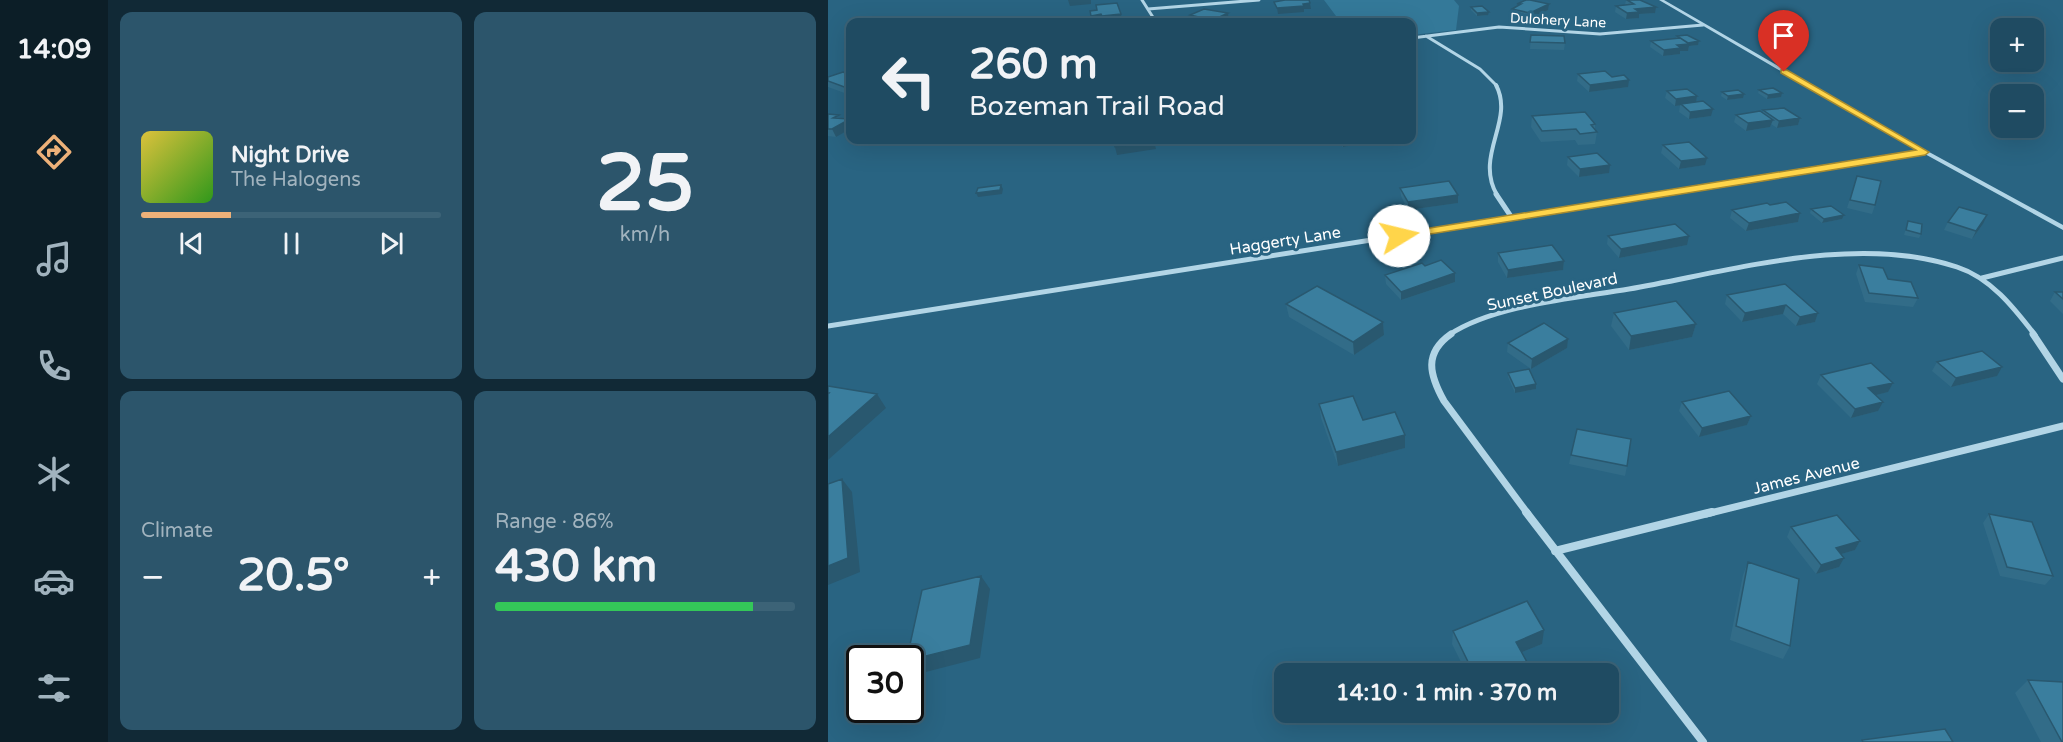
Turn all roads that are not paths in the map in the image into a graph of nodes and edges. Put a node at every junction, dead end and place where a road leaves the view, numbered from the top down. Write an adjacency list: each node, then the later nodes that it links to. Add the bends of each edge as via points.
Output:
1 (1142, 0): 4 (street)
2 (1259, 0): 4 (street)
3 (1661, 0): 6 (street)
4 (1148, 9): 5 (street)
5 (1154, 18)
6 (1703, 25): 7 (street, Dulohery Lane, via 1600,34 1499,27); 9 (street)
7 (1426, 36): 8 (street, Dulohery Lane); 10 (street, via 1479,69 1502,95 1488,159 1489,177)
8 (1416, 37)
9 (1925, 152): 10 (street, Haggerty Lane); 11 (street)
10 (1512, 218): 14 (street, Haggerty Lane)
11 (2063, 228)
12 (2063, 258): 13 (street)
13 (1982, 278): 15 (street, Sunset Boulevard, via 2004,298); 17 (street, Sunset Boulevard, via 1953,266 1918,259 1833,255 1539,305 1491,317 1450,334 1433,352 1437,389)
14 (828, 326)
15 (2063, 380)
16 (2063, 426): 17 (street, James Avenue)
17 (1555, 551): 18 (street, Sunset Boulevard)
18 (1703, 742)

